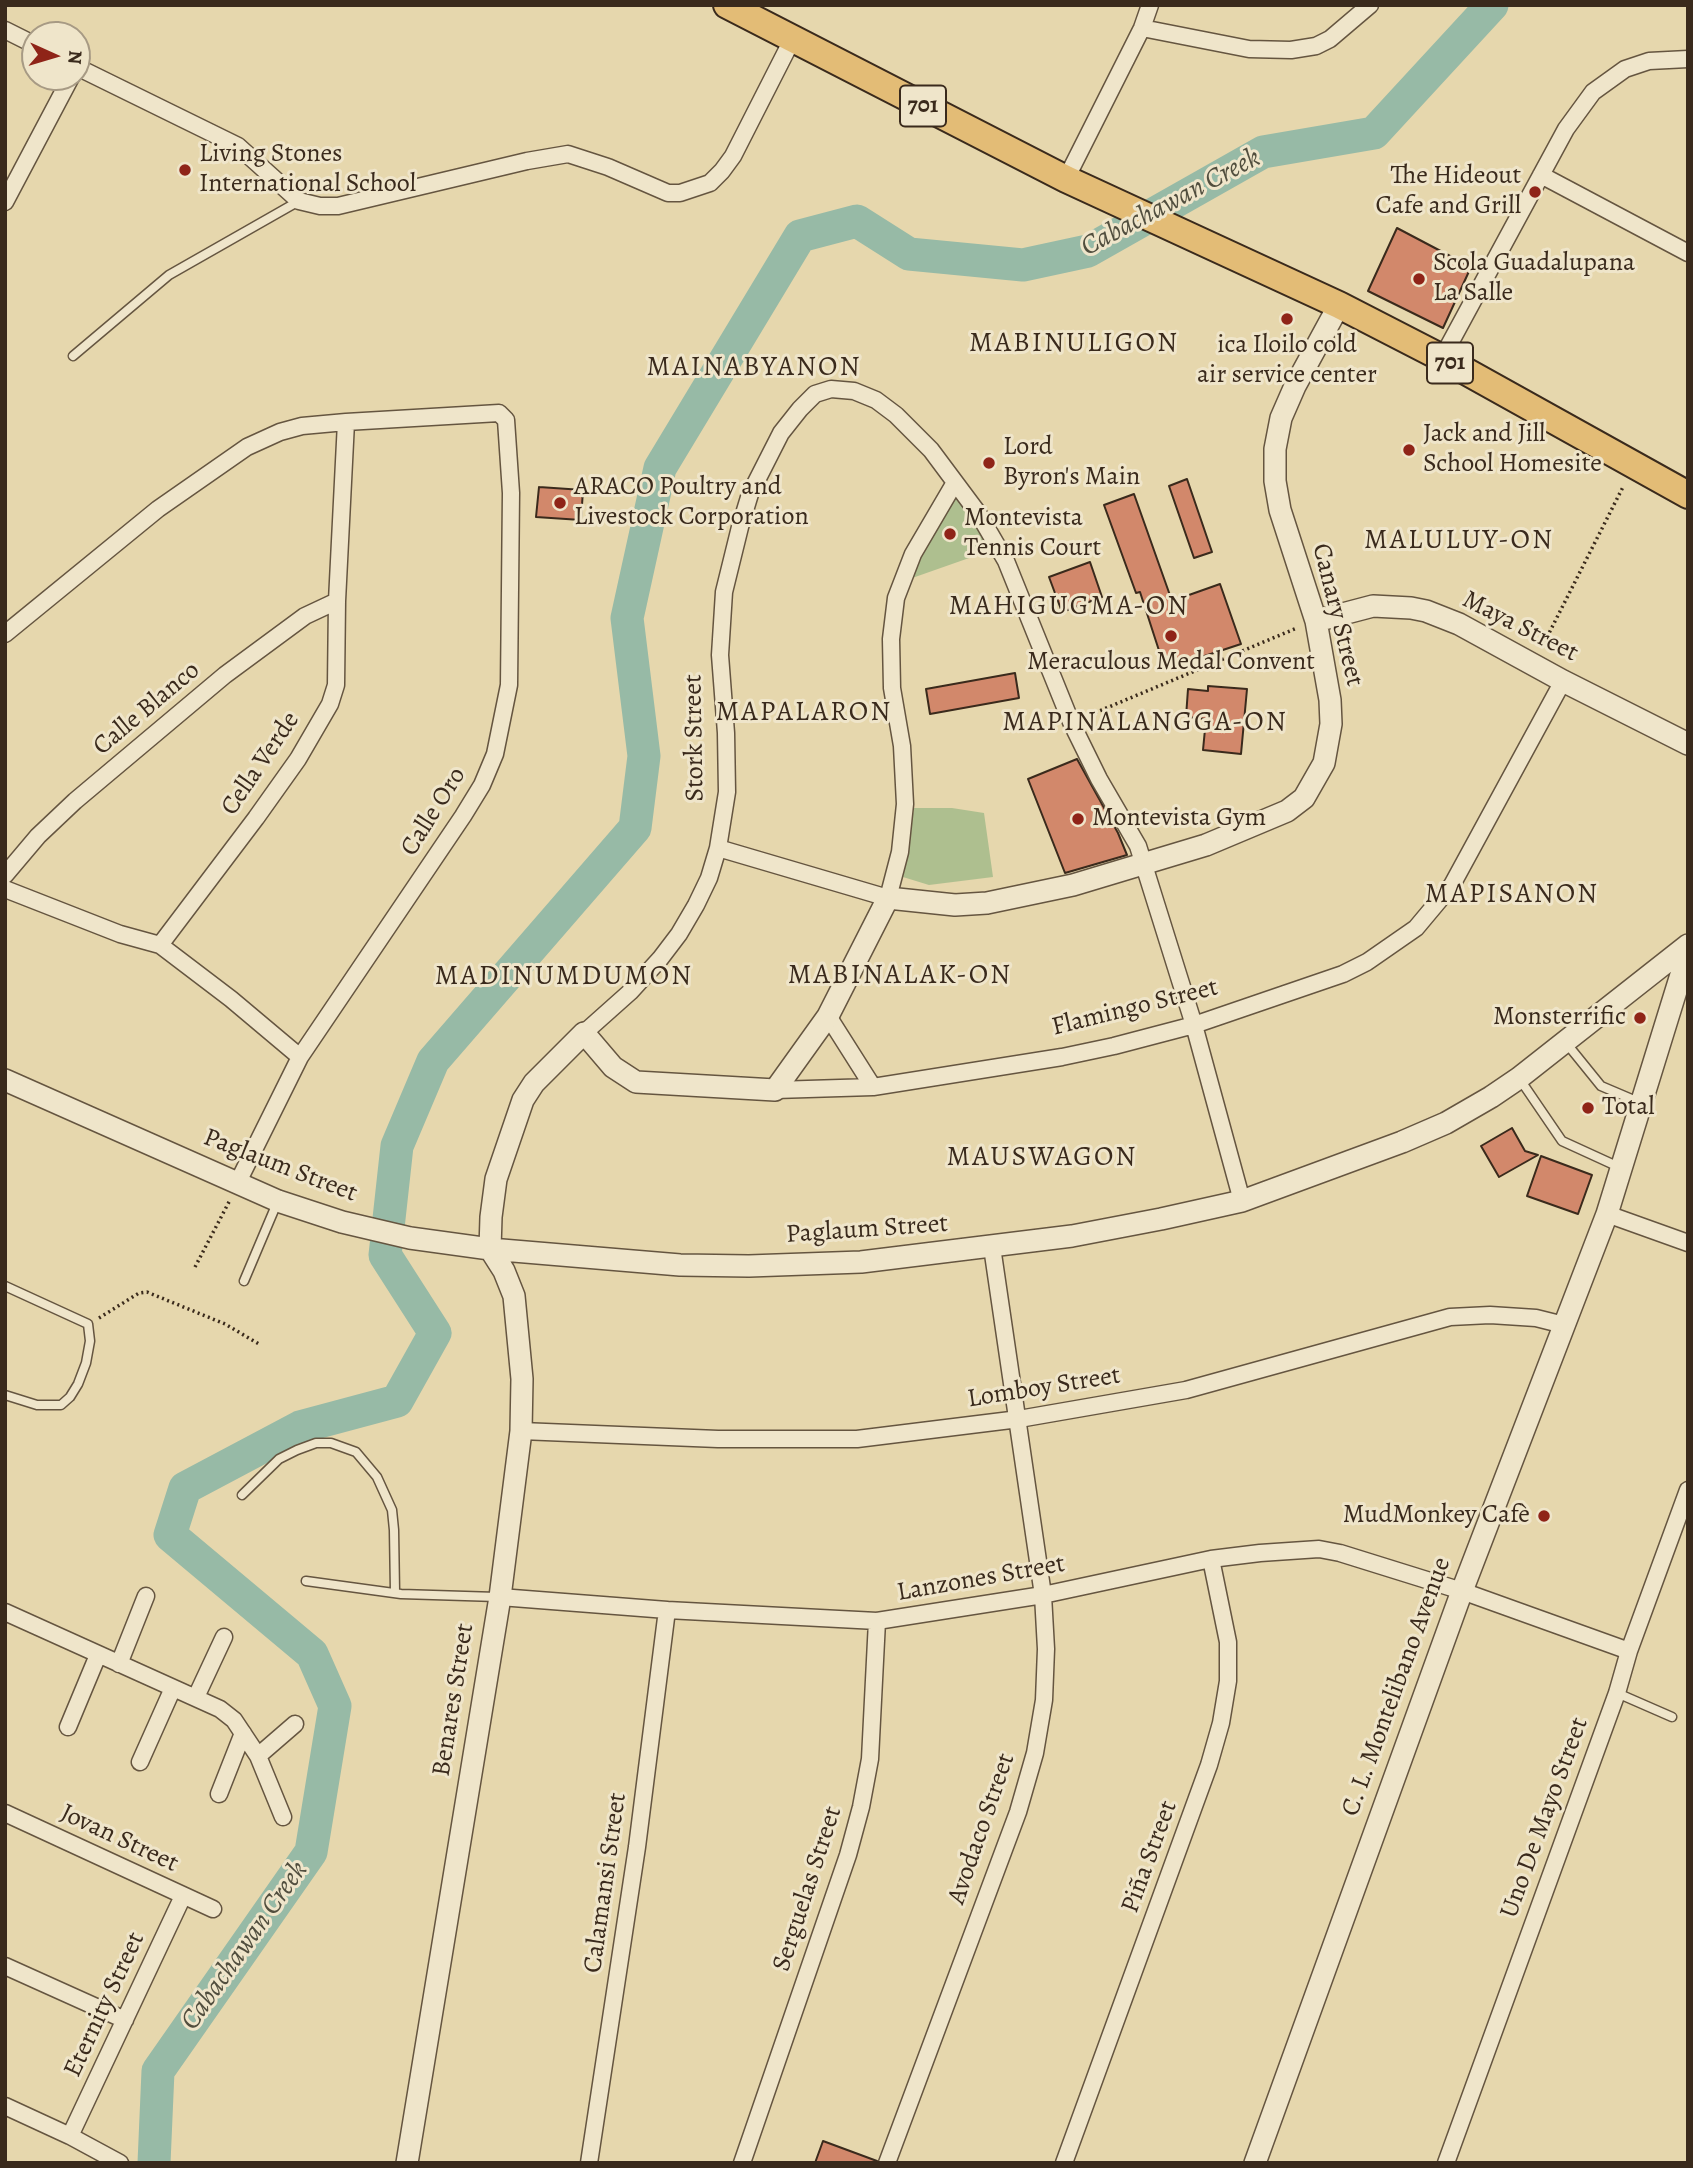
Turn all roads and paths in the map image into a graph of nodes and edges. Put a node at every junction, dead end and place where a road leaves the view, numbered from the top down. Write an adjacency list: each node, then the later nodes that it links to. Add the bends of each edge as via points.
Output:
1 (727, 5): 7 (main road, 701)
2 (1150, 5): 4 (street)
3 (1370, 5): 4 (street, via 1330,39 1291,50 1249,49)
4 (1142, 28): 12 (street)
5 (5, 30): 6 (street)
6 (21, 38)
7 (792, 40): 12 (main road, 701); 13 (street, via 733,156 710,183 691,191 668,193 568,154 338,206)
8 (1688, 59): 11 (street, via 1649,61 1609,79 1593,92 1566,129)
9 (91, 74): 13 (street, via 238,146)
10 (64, 91): 14 (street)
11 (1541, 175): 15 (street); 18 (street)
12 (1066, 179): 16 (main road, 701)
13 (299, 201): 17 (lane, via 169,275)
14 (5, 202)
15 (1688, 253)
16 (1339, 305): 18 (main road, 701); 24 (street, Canary Street, via 1295,386 1281,418 1275,449 1280,510)
17 (73, 356)
18 (1442, 358): 20 (main road, 701)
19 (346, 422): 23 (street, Cella Verde); 25 (street, via 302,426 247,447 158,509); 42 (street, Calle Oro, via 499,413 506,420 511,493 509,685 495,754 482,785)
20 (1633, 466): 22 (main road, 701); 26 (path)
21 (954, 484): 28 (street, Stork Street, via 978,513 1006,561); 30 (street, Stork Street, via 931,450 896,415 854,391 831,389 815,394 781,433 750,494 724,592 720,655 727,792); 34 (street, via 913,554 896,598 892,688 905,804 900,852)
22 (1688, 495)
23 (337, 601): 32 (street, Calle Blanco, via 305,616 225,675 75,801); 35 (street, Cella Verde, via 338,668 330,704 298,759)
24 (1315, 621): 26 (street, Maya Street, via 1373,606 1411,608 1459,624); 28 (path); 31 (street, Canary Street, via 1331,724 1324,764 1304,799 1258,824)
25 (5, 634)
26 (1533, 665): 27 (street, Maya Street)
27 (1563, 681): 29 (street, Maya Street); 39 (street, Flamingo Street, via 1452,885 1416,928 1343,974)
28 (1071, 722): 31 (street, Stork Street, via 1132,833)
29 (1688, 744)
30 (718, 848): 34 (street, Canary Street); 40 (street, Stork Street, via 709,877 679,934 630,992)
31 (1144, 864): 34 (street, Canary Street, via 1073,885 987,902 955,905); 39 (street, Stork Street)
32 (5, 875)
33 (5, 889): 35 (street)
34 (888, 898): 38 (street)
35 (160, 945): 42 (street)
36 (1688, 945): 41 (street, Paglaum Street)
37 (1688, 952): 47 (street, C. L. Montelibano Avenue)
38 (828, 1016): 45 (street); 46 (street)
39 (1194, 1025): 45 (street, Flamingo Street, via 1062,1057); 51 (street, Stork Street)
40 (584, 1033): 46 (street, Flamingo Street, via 613,1067 636,1082); 55 (street, Stork Street, via 523,1100 496,1179)
41 (1566, 1042): 43 (street, Paglaum Street); 47 (lane, via 1601,1086)
42 (300, 1057): 49 (street, Calle Oro)
43 (1519, 1078): 48 (lane, via 1562,1141); 51 (street, Paglaum Street, via 1435,1128)
44 (5, 1080): 49 (street, Paglaum Street)
45 (873, 1087): 46 (street, Flamingo Street)
46 (775, 1090)
47 (1641, 1103): 48 (street, C. L. Montelibano Avenue)
48 (1621, 1168): 52 (street, C. L. Montelibano Avenue)
49 (238, 1182): 50 (street, Paglaum Street); 56 (path)
50 (278, 1201): 55 (street, Paglaum Street, via 410,1238); 57 (lane)
51 (1242, 1201): 54 (street, Paglaum Street, via 1072,1236)
52 (1607, 1214): 53 (street); 60 (street, C. L. Montelibano Avenue)
53 (1688, 1243)
54 (992, 1247): 55 (street, Paglaum Street, via 861,1262 748,1266); 63 (street, Avodaco Street)
55 (490, 1249): 64 (street, Benares Street, via 514,1296 522,1380)
56 (195, 1267)
57 (244, 1281)
58 (5, 1286): 59 (lane)
59 (88, 1324): 61 (path, via 147,1292 225,1324); 62 (lane, via 86,1363 70,1397 61,1405 37,1405)
60 (1564, 1325): 63 (street, Lomboy Street, via 1536,1318 1450,1317 1186,1390); 69 (street, C. L. Montelibano Avenue)
61 (260, 1344)
62 (5, 1395)
63 (1019, 1419): 64 (street, Lomboy Street, via 856,1439); 71 (street, Avodaco Street)
64 (521, 1431): 73 (street, Benares Street)
65 (1688, 1490): 78 (street, Uno De Mayo Street)
66 (242, 1495): 70 (lane, via 279,1460 297,1450 331,1443 356,1452 377,1477 392,1510)
67 (1211, 1559): 69 (street, Lanzones Street, via 1319,1549); 71 (street, Lanzones Street); 104 (street, Piña Street, via 1228,1643 1221,1723)
68 (306, 1581): 70 (lane)
69 (1461, 1591): 78 (street, Lanzones Street); 105 (street, C. L. Montelibano Avenue)
70 (395, 1592): 73 (lane)
71 (1043, 1595): 76 (street, Lanzones Street); 103 (street, Avodaco Street, via 1044,1700 1035,1753 1018,1812)
72 (146, 1596): 80 (street)
73 (500, 1597): 74 (street, Lanzones Street); 100 (street, Benares Street)
74 (667, 1610): 76 (street, Lanzones Street); 101 (street, Calamansi Street)
75 (5, 1612): 79 (street)
76 (877, 1621): 102 (street, Serguelas Street, via 871,1748 861,1807)
77 (224, 1637): 83 (street)
78 (1629, 1651): 82 (street, Uno De Mayo Street)
79 (98, 1655): 80 (street); 86 (street)
80 (119, 1664): 81 (street)
81 (173, 1688): 83 (street); 89 (street)
82 (1617, 1693): 84 (lane); 106 (street, Uno De Mayo Street)
83 (197, 1697): 87 (street, via 220,1709)
84 (1672, 1717)
85 (295, 1724): 88 (street)
86 (68, 1727)
87 (243, 1733): 88 (street); 90 (street)
88 (258, 1756): 92 (street)
89 (140, 1762)
90 (219, 1794)
91 (5, 1813): 93 (street, Jovan Street)
92 (283, 1817)
93 (183, 1896): 94 (street, Jovan Street); 96 (street, Eternity Street)
94 (213, 1909)
95 (5, 1966): 96 (street)
96 (125, 2020): 98 (street, Eternity Street)
97 (5, 2106): 98 (street)
98 (70, 2136): 99 (street)
99 (120, 2163)
100 (407, 2163)
101 (589, 2163)
102 (742, 2163)
103 (887, 2163)
104 (1065, 2163)
105 (1255, 2163)
106 (1446, 2163)

